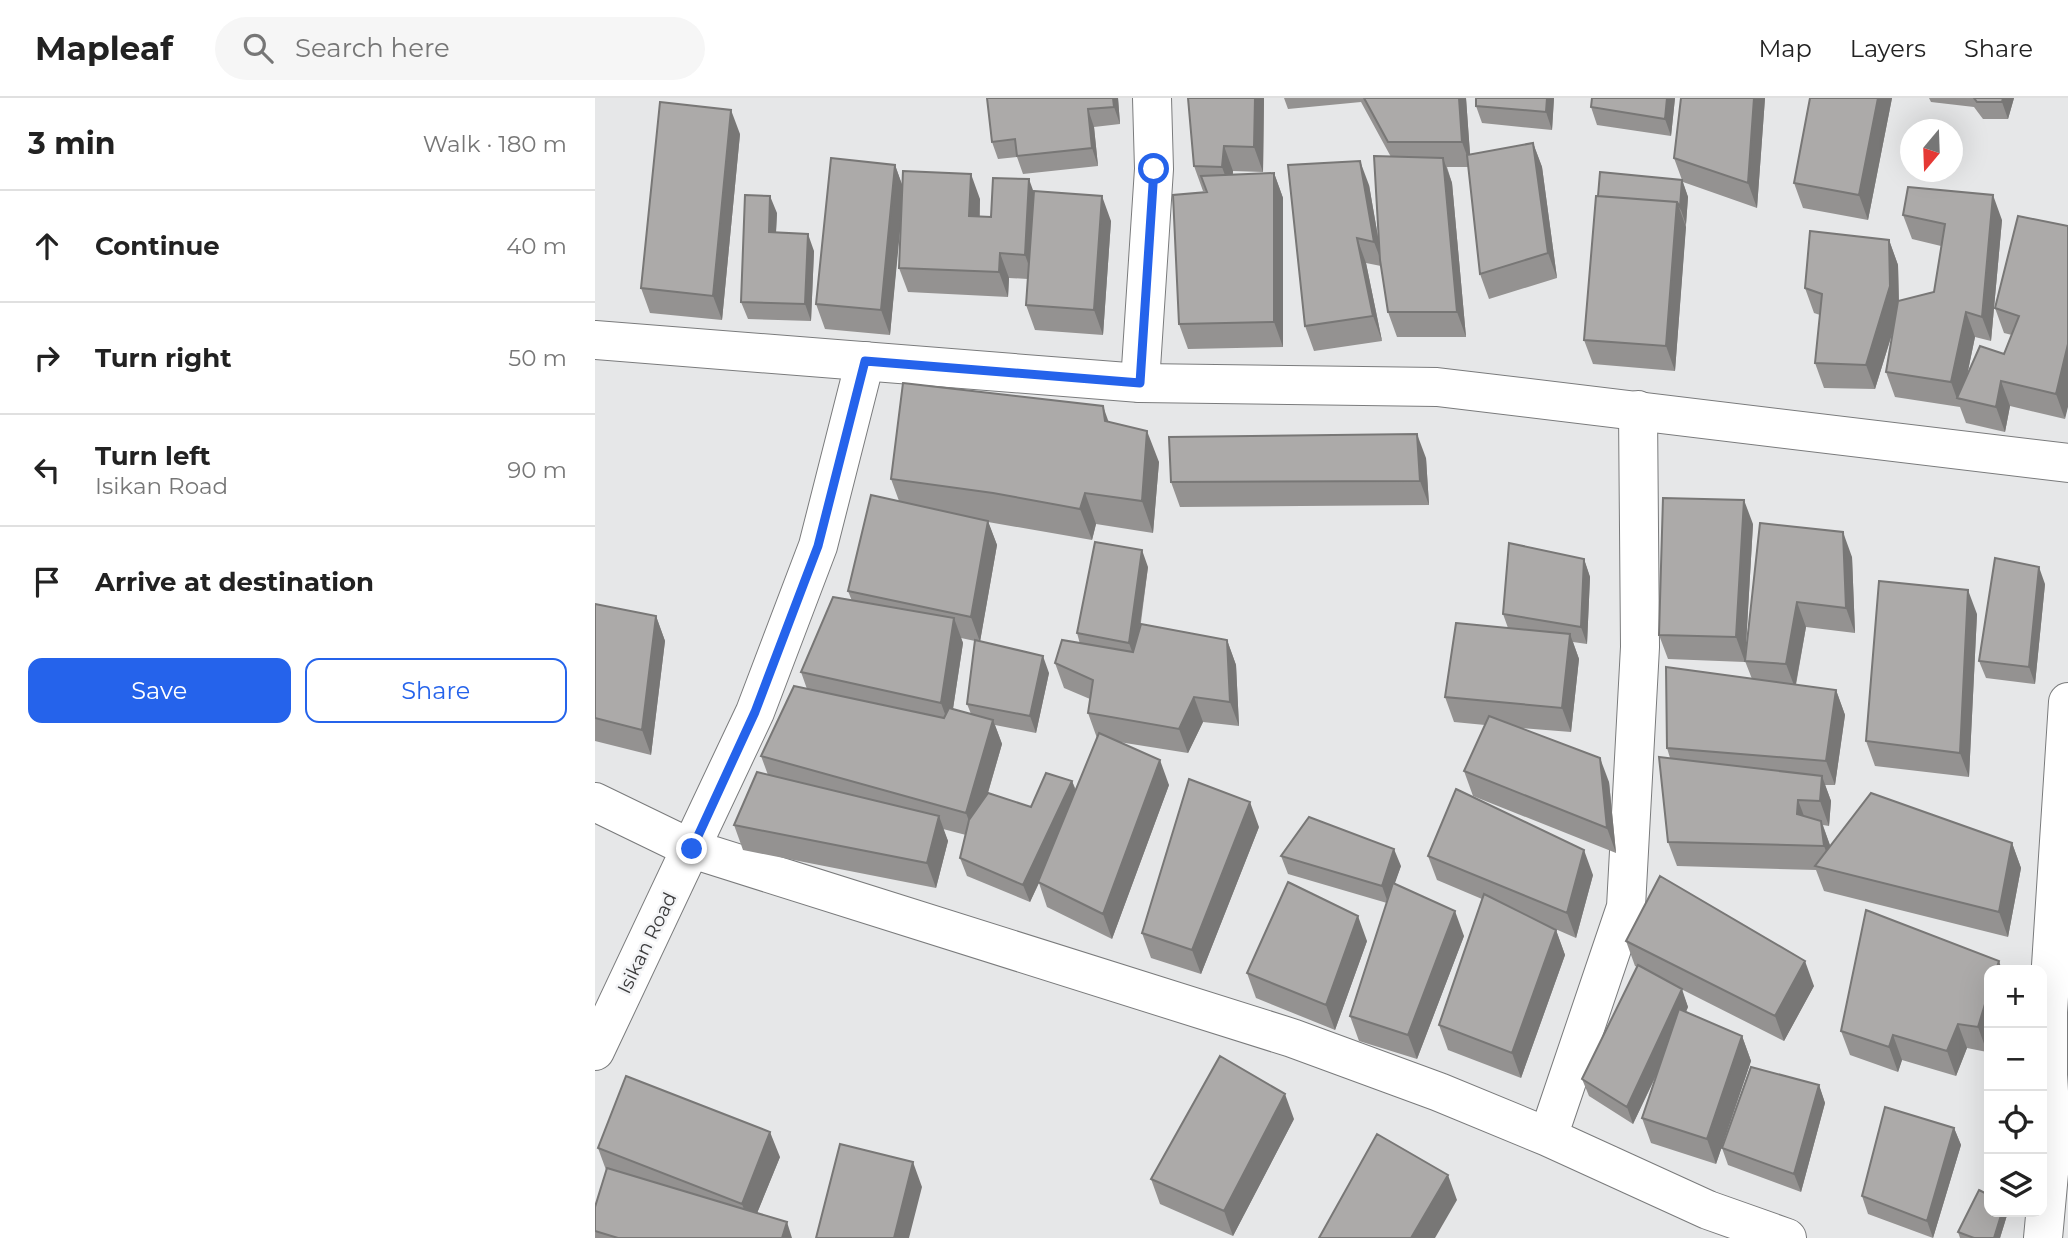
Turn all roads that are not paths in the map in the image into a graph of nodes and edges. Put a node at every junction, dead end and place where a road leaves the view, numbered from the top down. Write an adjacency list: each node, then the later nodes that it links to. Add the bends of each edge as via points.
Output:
1 (1152, 98): 4 (street, via 1154,169)
2 (595, 340): 3 (street)
3 (865, 361): 4 (street); 9 (street, Isikan Road, via 818,546 755,712)
4 (1140, 383): 5 (street, via 1437,387)
5 (1638, 411): 6 (street); 11 (street, via 1640,647 1626,907)
6 (2068, 463)
7 (2068, 702): 13 (street, via 2048,1012 2052,1141)
8 (595, 802): 9 (street)
9 (692, 849): 10 (street, Isikan Road); 11 (street, via 1292,1038)
10 (595, 1051)
11 (1548, 1137): 12 (street, via 1708,1210)
12 (1787, 1238)
13 (2043, 1238)

